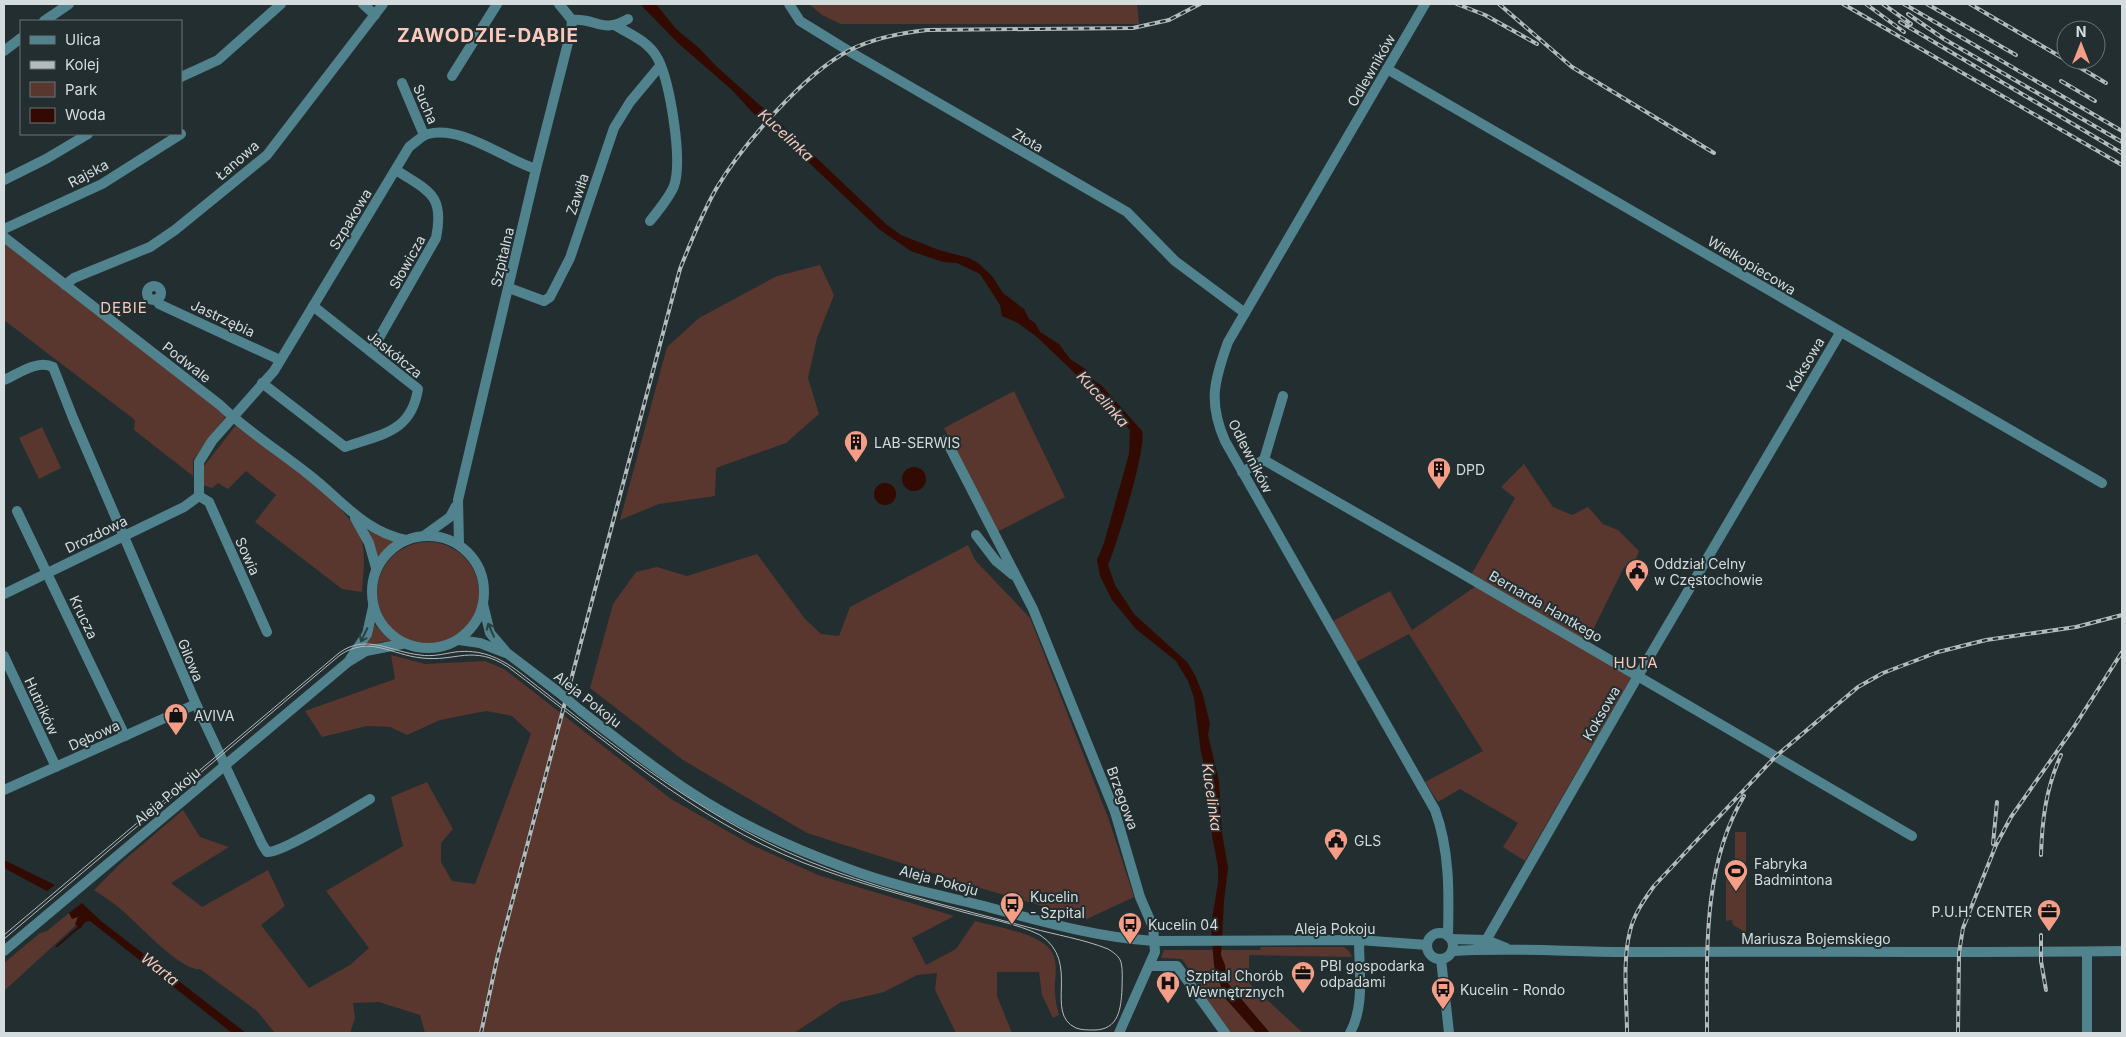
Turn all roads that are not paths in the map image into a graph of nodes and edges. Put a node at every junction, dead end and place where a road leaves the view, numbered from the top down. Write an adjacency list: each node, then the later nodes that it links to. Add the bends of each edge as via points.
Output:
1 (69, 4): 11 (street)
2 (281, 4): 19 (street, via 218,60)
3 (363, 4): 9 (street)
4 (383, 4): 9 (street, Łanowa)
5 (497, 4): 18 (street)
6 (559, 4): 12 (street)
7 (789, 4): 34 (street, Złota, via 800,21 852,53 1127,212 1175,261)
8 (1425, 4): 17 (street, Odlewników)
9 (375, 15): 30 (street, Łanowa, via 267,154 150,247 74,278)
10 (628, 19): 13 (street)
11 (45, 20)
12 (572, 20): 13 (street); 24 (street, Szpitalna)
13 (616, 26): 16 (street, via 646,44)
14 (20, 39): 15 (street)
15 (4, 50)
16 (660, 66): 27 (street, via 665,75 674,120 676,175 673,188); 31 (street, Zawiła, via 630,102 614,128 570,258 550,297 544,301)
17 (1387, 69): 34 (street, Odlewników); 35 (street, Wielkopiecowa)
18 (452, 76)
19 (182, 77)
20 (402, 83): 23 (street, Sucha)
21 (86, 135): 26 (street)
22 (179, 135): 28 (street, Rajska, via 102,184)
23 (424, 135): 24 (street, via 445,132 467,138); 25 (street, Szpakowa, via 409,148)
24 (536, 169): 31 (street, Szpitalna)
25 (396, 170): 33 (street, Szpakowa); 36 (street, Słowicza, via 432,194 437,202 440,222 436,238)
26 (4, 180)
27 (650, 221)
28 (4, 229)
29 (4, 237): 30 (street, Podwale)
30 (65, 285): 41 (street, Podwale)
31 (509, 288): 47 (street, Szpitalna)
32 (156, 299): 37 (street, Jastrzębia, via 159,304)
33 (313, 306): 36 (street, Jaskółcza); 37 (street, Szpakowa)
34 (1245, 313): 44 (street, Odlewników, via 1228,342 1214,396 1218,425)
35 (1840, 333): 45 (street, Wielkopiecowa); 67 (street, Koksowa)
36 (371, 352): 39 (street, Jaskółcza, via 418,389 416,402 404,422 390,431 345,447)
37 (280, 360): 39 (street, Szpakowa)
38 (4, 380): 51 (street, Gilowa, via 36,365 53,367)
39 (262, 383): 41 (street, Szpakowa)
40 (1283, 396): 43 (street)
41 (232, 417): 46 (street, Szpakowa, via 200,462); 48 (street, Podwale)
42 (946, 440): 57 (street, Brzegowa)
43 (1264, 460): 44 (street); 67 (street, Bernarda Hantkego)
44 (1242, 472): 75 (street, Odlewników, via 1435,810 1447,855)
45 (2102, 484)
46 (199, 496): 51 (street, Drozdowa); 61 (street, Sowia, via 209,502)
47 (458, 500): 52 (street, Szpitalna, via 450,517); 54 (street, Szpitalna)
48 (350, 510): 53 (street, Podwale, via 363,522 388,536); 55 (street, Podwale, via 369,543)
49 (17, 511): 56 (street, Krucza)
50 (976, 535): 57 (street, Brzegowa, via 996,561)
51 (124, 536): 56 (street, Drozdowa); 68 (street, Gilowa)
52 (424, 536): 53 (street); 54 (street, via 448,539)
53 (406, 540): 55 (street, via 383,557)
54 (459, 546): 59 (street, via 478,566 484,587)
55 (376, 568): 60 (street)
56 (47, 573): 58 (street, Drozdowa); 69 (street, Krucza)
57 (1016, 576): 80 (street, Brzegowa, via 1033,609 1115,812 1140,897 1153,927)
58 (4, 594)
59 (483, 603): 62 (street, via 472,628); 64 (street, Aleja Pokoju, one-way to 59, via 490,632)
60 (373, 606): 63 (street, via 383,628); 66 (street, Aleja Pokoju, one-way to 66, via 367,634)
61 (267, 632)
62 (459, 640): 63 (street, via 434,648); 64 (street, Aleja Pokoju, via 480,643)
63 (402, 644): 66 (street, Aleja Pokoju, via 366,651)
64 (507, 653): 80 (street, Aleja Pokoju, bridge, via 690,792 722,812 802,851 900,885 1084,933)
65 (4, 656): 71 (street, Hutników)
66 (348, 662): 70 (street, Aleja Pokoju)
67 (1638, 676): 74 (street, Bernarda Hantkego); 79 (street, Koksowa)
68 (196, 704): 69 (street, Dębowa); 70 (street, Gilowa)
69 (126, 736): 71 (street, Dębowa)
70 (224, 765): 73 (street, Gilowa, via 268,852 291,845); 84 (street, Aleja Pokoju)
71 (56, 767): 72 (street, Dębowa)
72 (4, 790)
73 (370, 799)
74 (1912, 836)
75 (1450, 898): 76 (street, Odlewników); 77 (street, Odlewników)
76 (1437, 933): 77 (street); 81 (street, via 1430,937)
77 (1450, 937): 79 (street, Mariusza Bojemskiego); 85 (street)
78 (1358, 940): 80 (street, Aleja Pokoju); 81 (street, Aleja Pokoju); 92 (street, via 1359,1003)
79 (1486, 940): 82 (street, Mariusza Bojemskiego); 83 (street, Koksowa)
80 (1154, 941): 89 (street, Brzegowa, via 1155,952)
81 (1427, 945): 88 (street, via 1431,956)
82 (1509, 949): 83 (street, Mariusza Bojemskiego); 87 (street, Mariusza Bojemskiego, via 1577,952)
83 (1474, 950): 85 (street, Mariusza Bojemskiego)
84 (4, 951)
85 (1452, 951): 88 (street)
86 (2122, 951): 87 (street, Mariusza Bojemskiego)
87 (2087, 952): 94 (street)
88 (1441, 959): 93 (street)
89 (1150, 966): 90 (street, Brzegowa); 91 (street, via 1177,966)
90 (1119, 1033)
91 (1225, 1033)
92 (1350, 1033)
93 (1449, 1033)
94 (2087, 1033)

